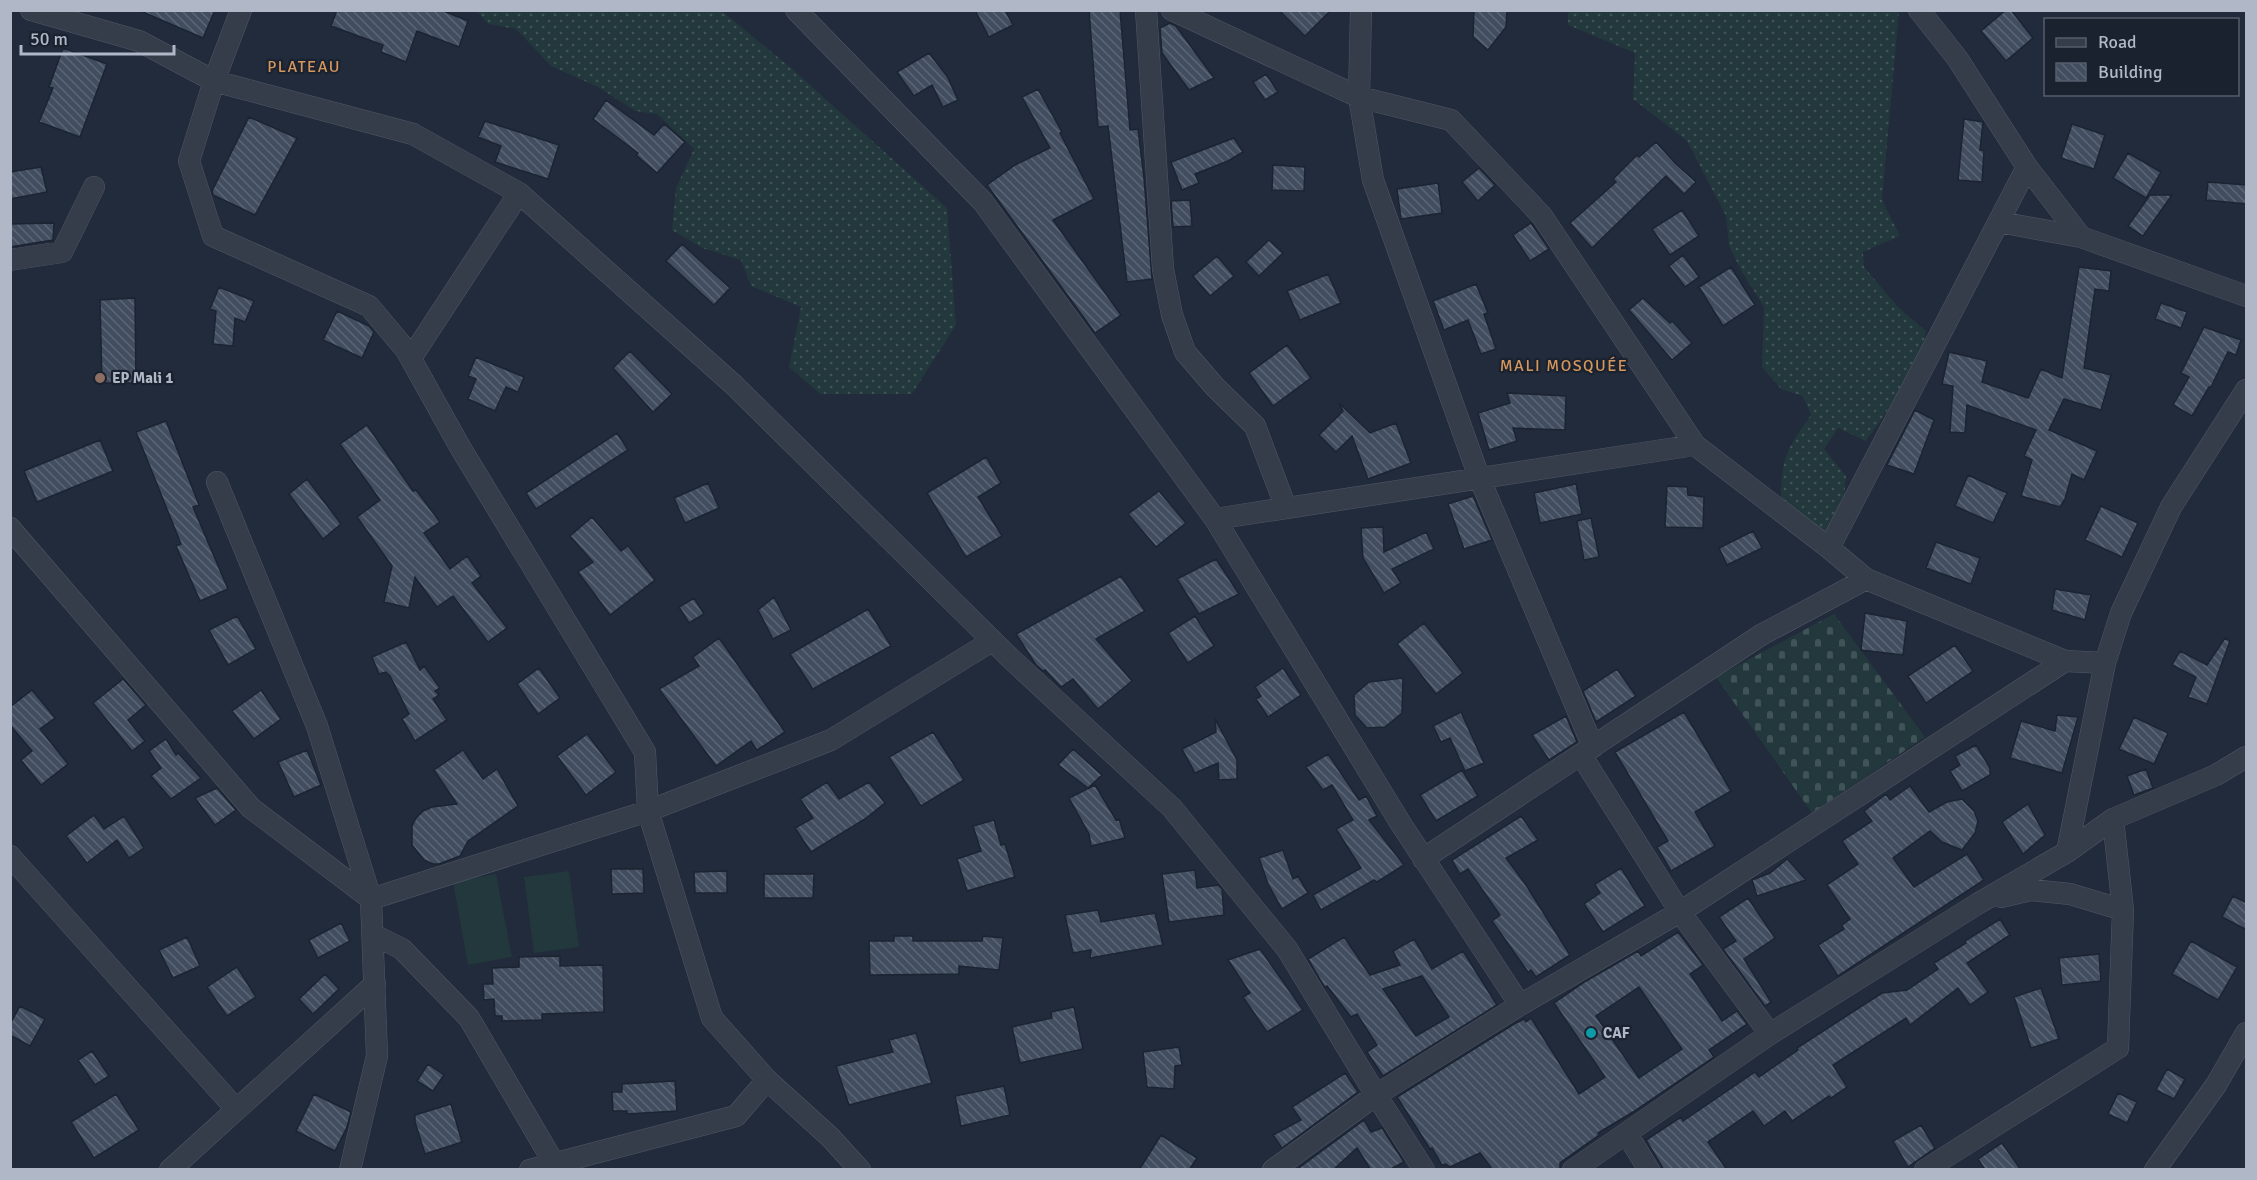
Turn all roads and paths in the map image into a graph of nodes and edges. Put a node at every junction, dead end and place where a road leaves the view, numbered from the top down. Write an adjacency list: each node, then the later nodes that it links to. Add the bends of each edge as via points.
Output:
1 (31, 10): 8 (street, via 139,41)
2 (242, 10): 8 (street)
3 (796, 10): 23 (street, via 983,202)
4 (1146, 10): 22 (street, via 1163,269 1172,315 1185,352 1255,426)
5 (1172, 10): 9 (street)
6 (1361, 10): 9 (street)
7 (1919, 10): 10 (street, via 1957,58)
8 (214, 81): 12 (street, via 413,134); 17 (street, via 189,161 213,236 369,306)
9 (1359, 97): 19 (street, via 1451,120 1542,216); 20 (street, via 1373,180)
10 (2027, 167): 13 (street); 14 (street)
11 (94, 188): 15 (street, via 62,252)
12 (519, 193): 17 (street); 27 (street, via 735,387)
13 (1999, 222): 14 (street); 25 (street)
14 (2081, 237): 16 (street)
15 (10, 260)
16 (2247, 296)
17 (411, 358): 32 (street, via 459,447 645,752)
18 (2247, 390): 29 (street, via 2171,507 2121,613)
19 (1695, 445): 20 (street); 25 (street)
20 (1479, 477): 22 (street); 30 (street)
21 (217, 482): 37 (street, via 317,726)
22 (1286, 508): 23 (street)
23 (1215, 519): 36 (street)
24 (10, 528): 37 (street, via 251,807)
25 (1829, 548): 26 (street)
26 (1866, 579): 28 (street); 30 (street, via 1761,634)
27 (992, 641): 32 (street, via 831,740); 47 (street, via 1172,808 1287,949)
28 (2065, 661): 29 (street); 40 (street)
29 (2105, 663): 34 (street)
30 (1587, 751): 36 (street); 40 (street)
31 (2247, 757): 33 (street, via 2216,775)
32 (648, 811): 37 (street); 46 (street, via 712,1018)
33 (2113, 819): 34 (street); 39 (street)
34 (2067, 852): 38 (street)
35 (10, 856): 48 (street)
36 (1423, 859): 43 (street)
37 (371, 899): 41 (street)
38 (1979, 903): 39 (street, via 2031,890 2070,894); 45 (street)
39 (2123, 910): 59 (street, via 2118,1048)
40 (1680, 912): 43 (street); 45 (street)
41 (372, 934): 42 (street); 50 (street, via 402,949 469,1018)
42 (375, 984): 48 (street); 52 (street, via 377,1056)
43 (1520, 1005): 47 (street)
44 (2247, 1033): 60 (street, via 2216,1085)
45 (1770, 1034): 49 (street)
46 (767, 1080): 50 (street, via 736,1116); 54 (street)
47 (1376, 1095): 55 (street); 56 (street)
48 (236, 1109): 51 (street)
49 (1627, 1134): 57 (street); 58 (street)
50 (556, 1166): 53 (street)
51 (170, 1170)
52 (350, 1170)
53 (530, 1170)
54 (860, 1170)
55 (1273, 1170)
56 (1424, 1170)
57 (1573, 1170)
58 (1648, 1170)
59 (1925, 1170)
60 (2155, 1170)

